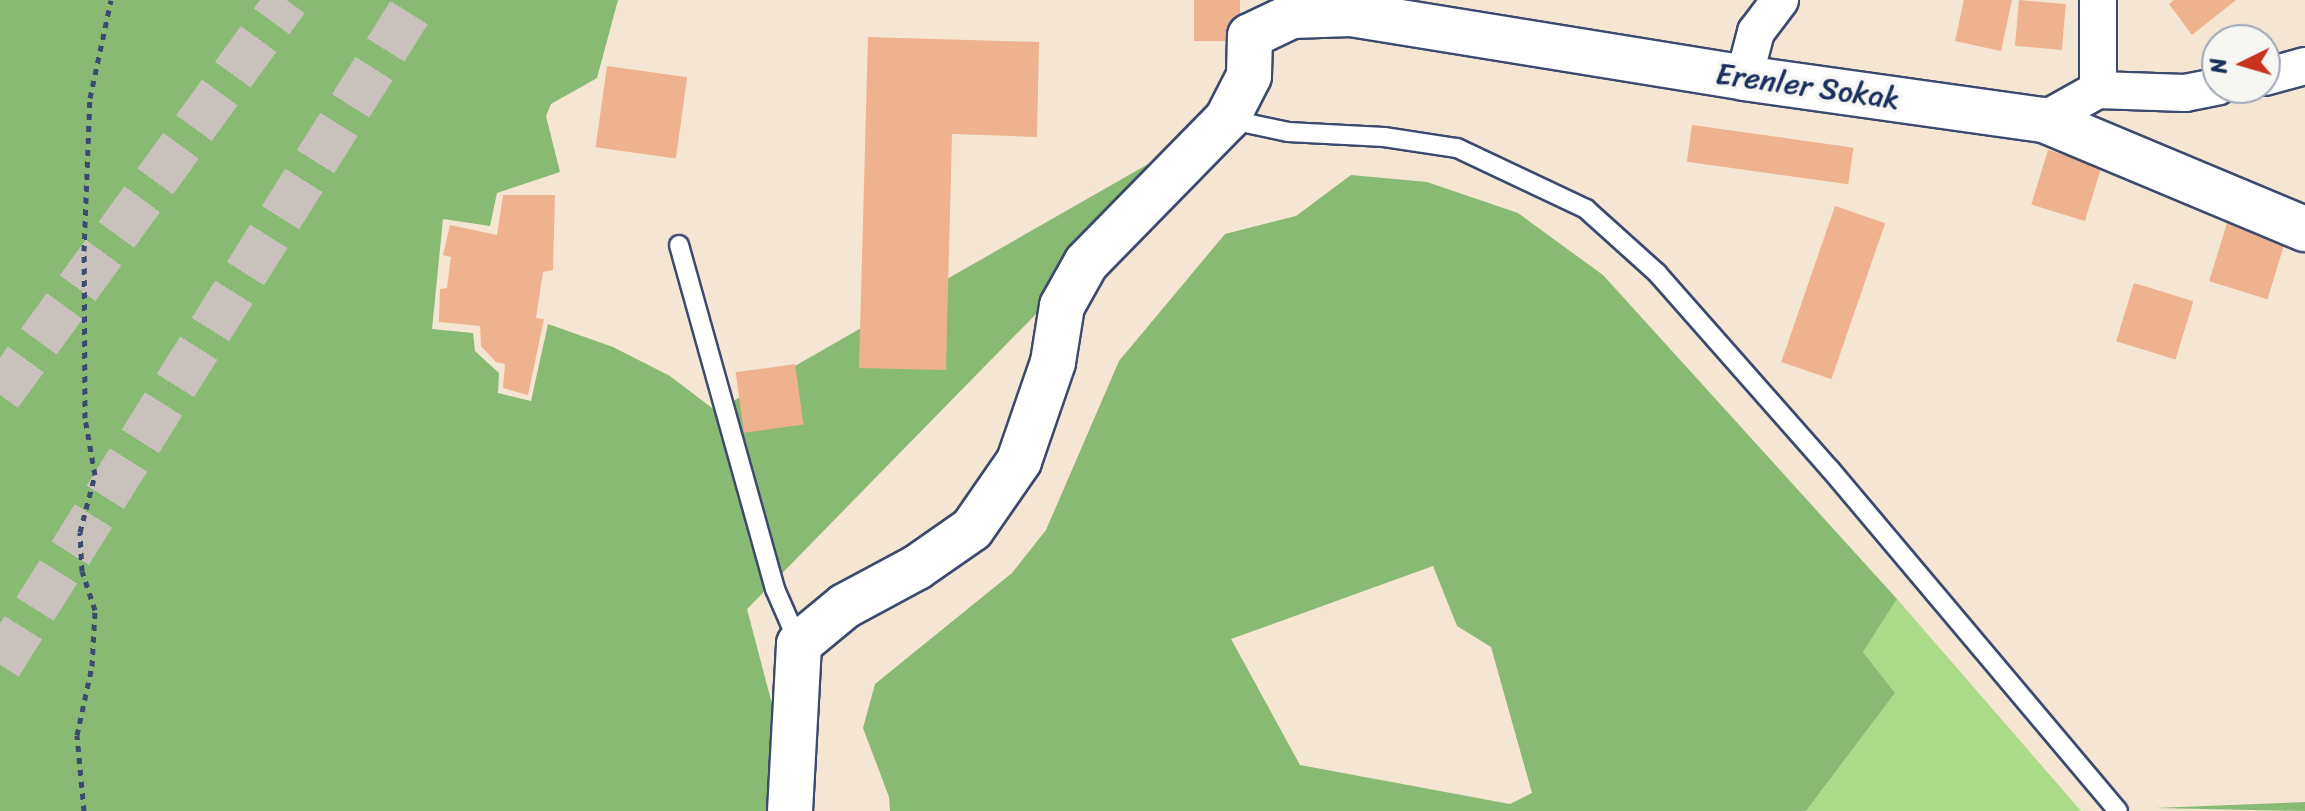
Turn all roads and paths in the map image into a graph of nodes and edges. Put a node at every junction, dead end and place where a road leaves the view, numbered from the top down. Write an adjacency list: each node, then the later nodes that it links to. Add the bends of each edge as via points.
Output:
1 (111, 0): 15 (path, bridge, via 90,98 84,251 85,418 95,475 80,532 82,571 95,610 92,666 77,735)
2 (1780, 0): 7 (street, via 1756,32)
3 (2098, 0): 8 (street)
4 (1281, 8): 7 (street, Erenler Sokak, via 1351,14); 10 (street, via 1250,36 1249,76)
5 (2305, 66): 6 (street)
6 (2281, 73)
7 (1744, 78): 11 (street, Erenler Sokak)
8 (2098, 90): 9 (street); 11 (street)
9 (2201, 90)
10 (1227, 119): 14 (street, via 1086,263 1062,306 1053,362 1019,461 972,529 916,568 845,606); 17 (lane, via 1288,132 1384,137 1457,148 1586,209 1657,273 1820,457)
11 (2044, 120): 12 (street, Erenler Sokak)
12 (2305, 229)
13 (679, 245): 14 (lane, via 775,589)
14 (799, 644): 16 (street)
15 (84, 811)
16 (790, 811)
17 (2118, 811)

